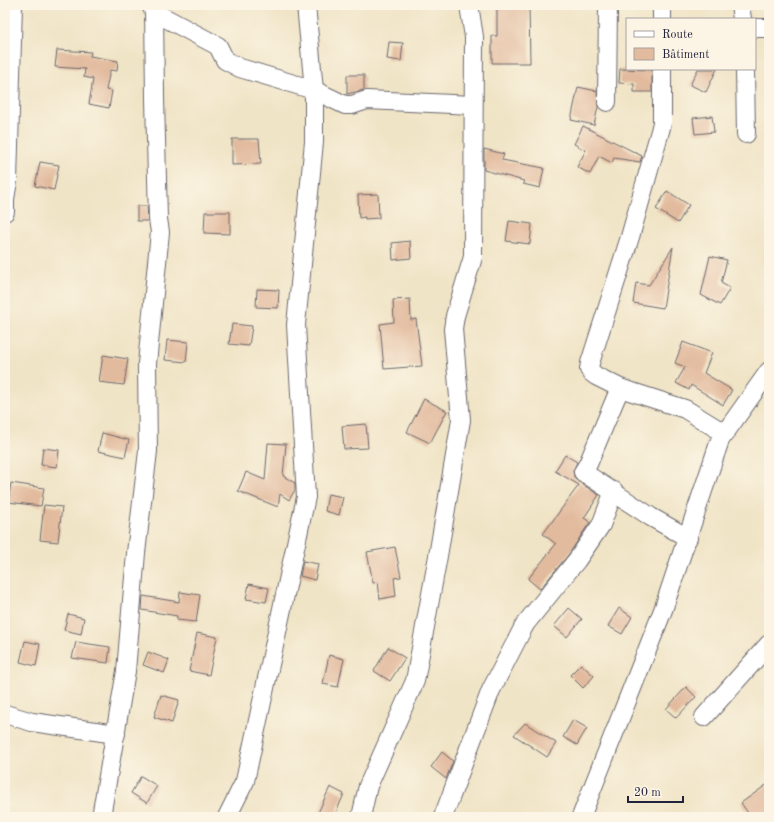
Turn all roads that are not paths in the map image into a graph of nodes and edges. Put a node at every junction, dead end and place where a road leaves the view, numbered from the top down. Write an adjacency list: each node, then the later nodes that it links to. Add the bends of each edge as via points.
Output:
1 (13, 5): 18 (street)
2 (306, 5): 14 (street)
3 (469, 5): 16 (street, via 474,37)
4 (608, 5): 15 (street)
5 (662, 5): 8 (street)
6 (740, 5): 9 (street)
7 (153, 7): 14 (street, via 218,46 225,60 240,68); 27 (street, via 160,232 147,364 148,451 126,671)
8 (662, 18)
9 (742, 18)
10 (756, 28): 11 (street)
11 (769, 28)
12 (662, 70): 20 (street, via 662,123 589,369)
13 (745, 70): 17 (street)
14 (314, 90): 16 (street, via 345,105 367,100); 29 (street, via 314,142 296,325 306,497 245,781)
15 (606, 102)
16 (473, 105): 30 (street, via 473,257 453,329 461,420 415,682 368,786)
17 (746, 134)
18 (5, 212)
19 (769, 371): 21 (street)
20 (620, 388): 21 (street, via 685,409); 22 (street, via 583,472)
21 (724, 433): 23 (street)
22 (614, 491): 23 (street, via 651,517); 31 (street, via 601,525 522,630 491,690)
23 (688, 538): 32 (street, via 663,610)
24 (769, 644): 26 (street)
25 (5, 714): 27 (street, via 32,722)
26 (704, 717)
27 (116, 734): 28 (street)
28 (101, 817)
29 (227, 817)
30 (361, 817)
31 (443, 817)
32 (581, 817)

